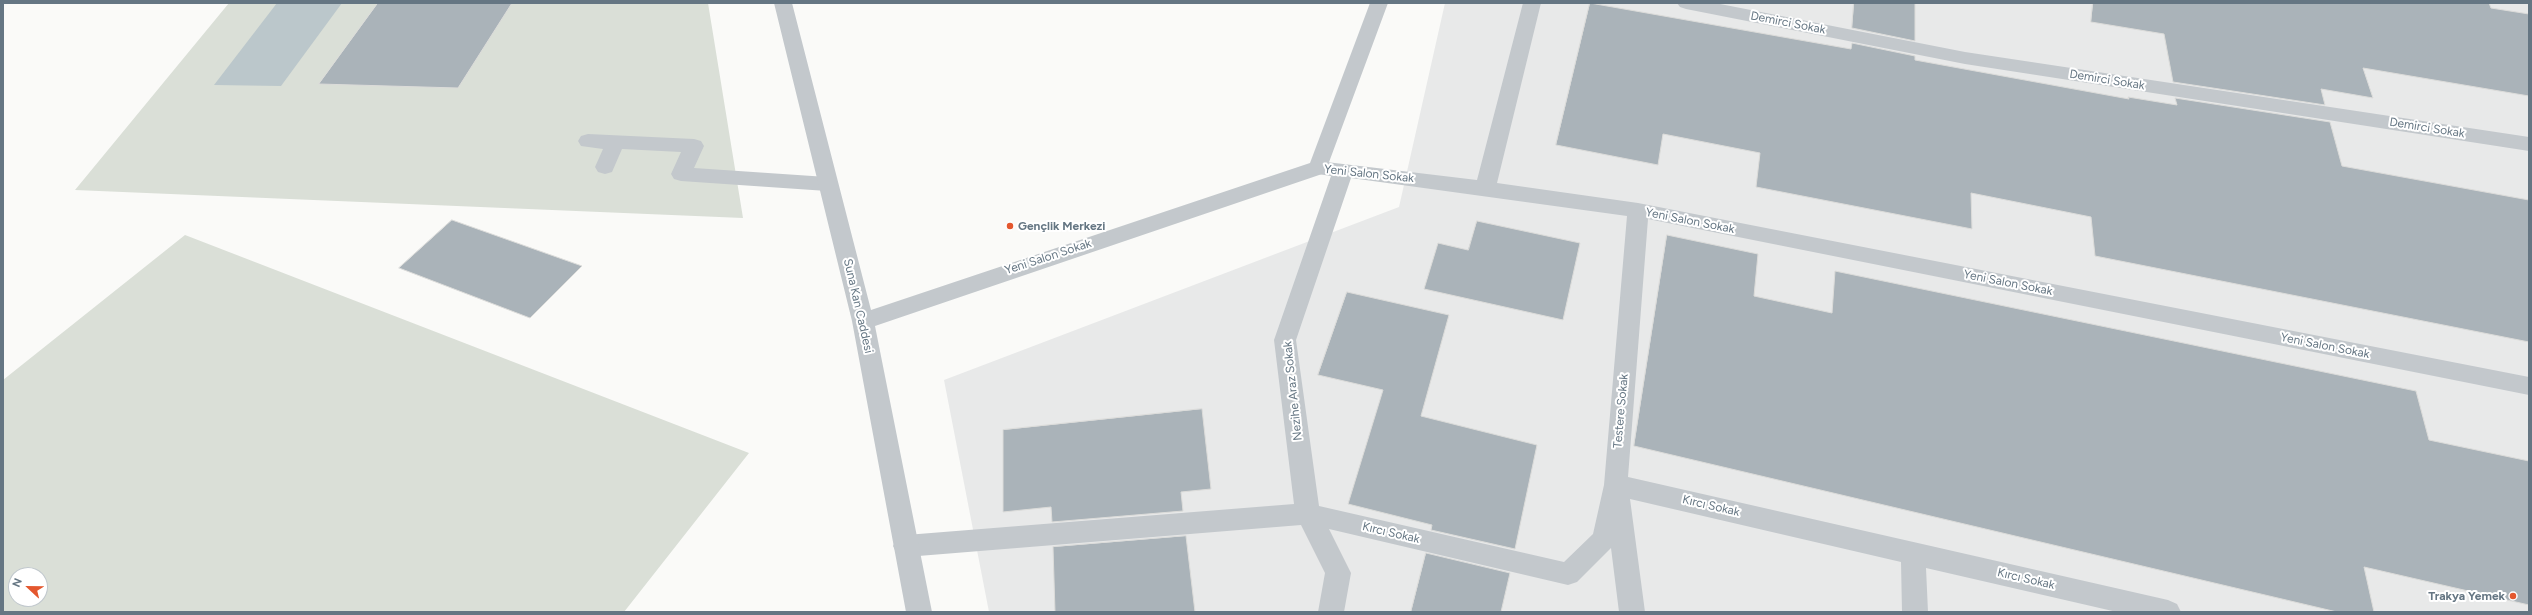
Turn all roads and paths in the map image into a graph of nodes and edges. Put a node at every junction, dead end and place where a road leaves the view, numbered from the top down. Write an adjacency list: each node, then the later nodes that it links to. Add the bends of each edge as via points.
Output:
1 (783, 3): 11 (street, Suna Kan Caddesi)
2 (1379, 3): 9 (street)
3 (1532, 3): 12 (street)
4 (1686, 3): 7 (street, Demirci Sokak, via 1965,58)
5 (588, 141): 6 (street)
6 (615, 142): 8 (street); 11 (street, via 650,136 694,146 680,174)
7 (2529, 144)
8 (605, 167)
9 (1318, 168): 10 (street, Yeni Salon Sokak); 14 (street, Yeni Salon Sokak)
10 (1344, 171): 12 (street, Yeni Salon Sokak); 17 (street, Nezihe Araz Sokak, via 1285,340)
11 (827, 184): 14 (street, Suna Kan Caddesi)
12 (1485, 189): 13 (street, Yeni Salon Sokak)
13 (1638, 210): 15 (street, Yeni Salon Sokak); 16 (street, Testere Sokak)
14 (863, 321): 18 (street, Suna Kan Caddesi)
15 (2529, 386)
16 (1616, 485): 17 (street, Kırcı Sokak, via 1604,538 1568,574); 19 (street, Kırcı Sokak); 22 (street, Testere Sokak)
17 (1308, 514): 18 (street); 21 (street, Nezihe Araz Sokak, via 1338,573)
18 (906, 546): 20 (street, Suna Kan Caddesi)
19 (1913, 552): 23 (street); 24 (street, Kırcı Sokak)
20 (919, 612)
21 (1332, 612)
22 (1632, 612)
23 (1915, 612)
24 (2168, 612)

